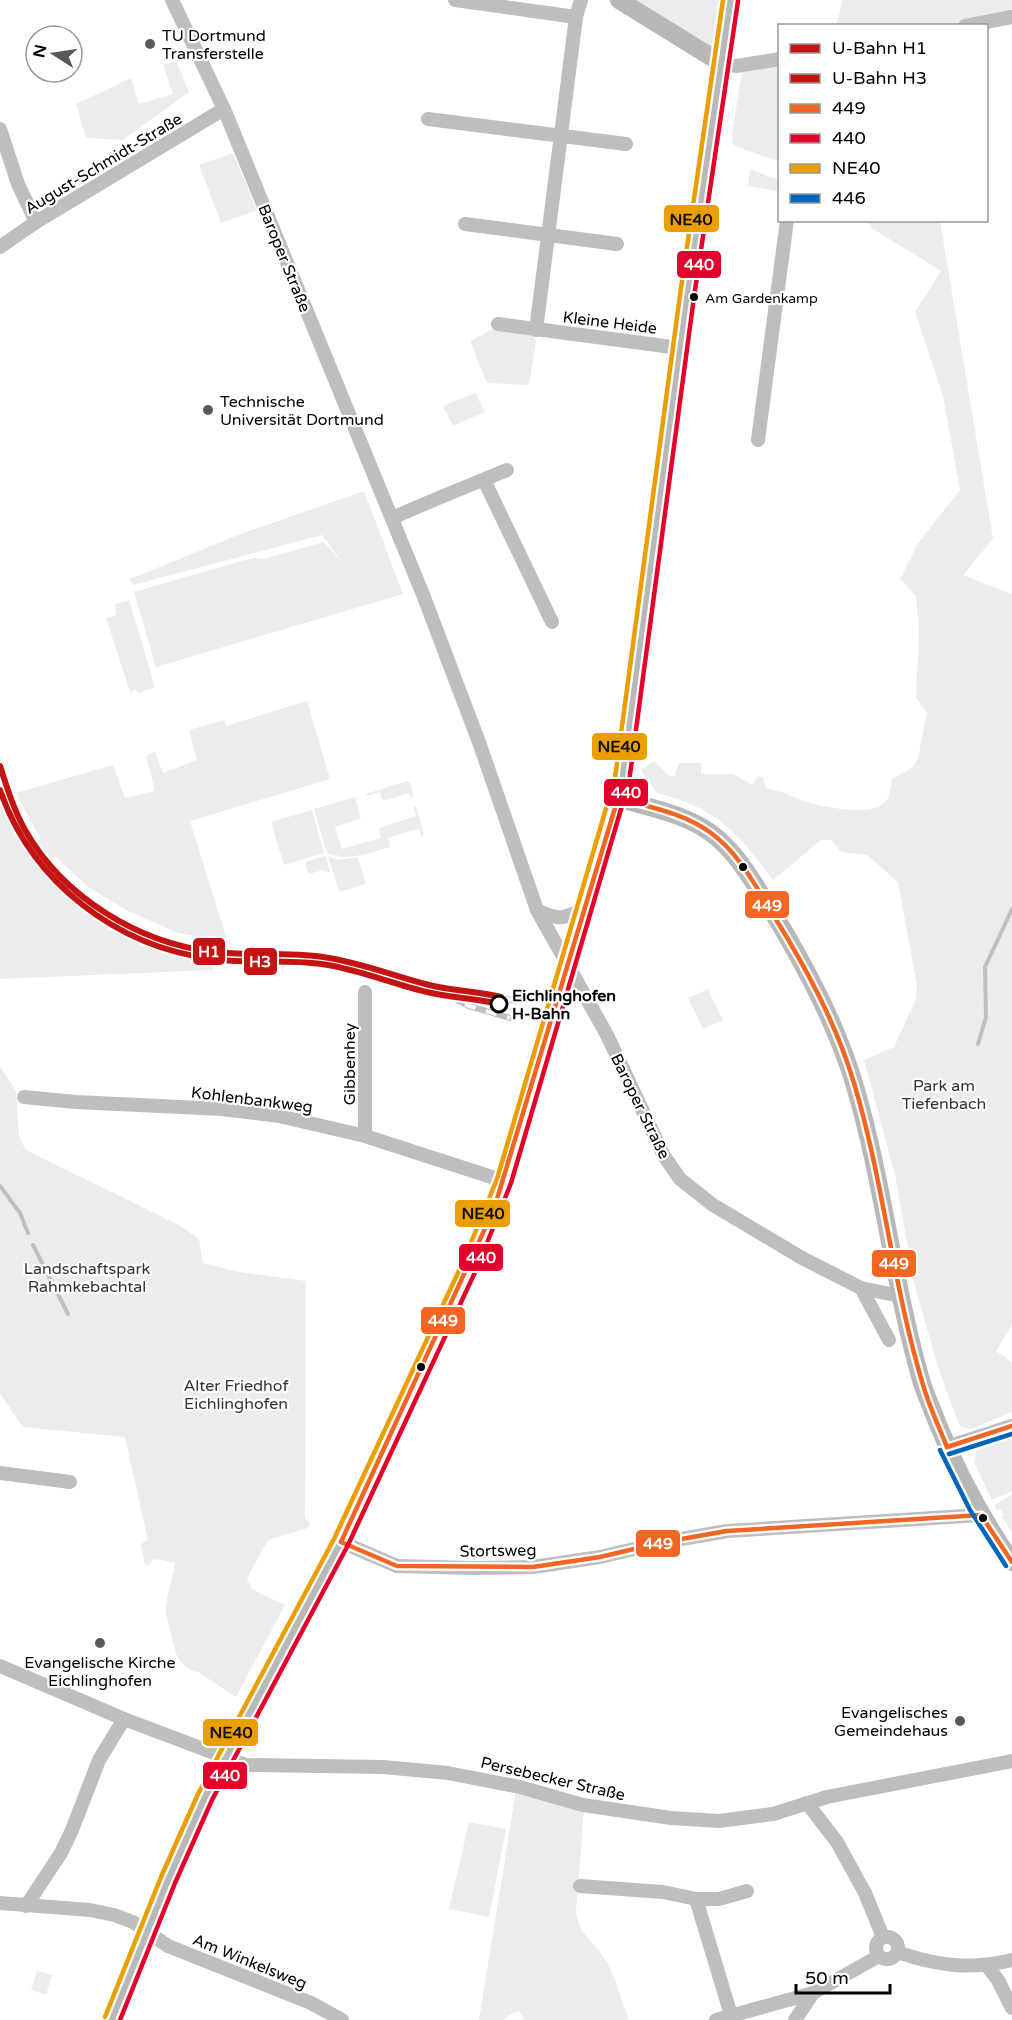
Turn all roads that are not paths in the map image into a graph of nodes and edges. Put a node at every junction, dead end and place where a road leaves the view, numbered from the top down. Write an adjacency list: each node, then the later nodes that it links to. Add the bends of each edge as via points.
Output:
1 (172, 0): 11 (street, Baroper Straße)
2 (455, 0): 6 (street)
3 (581, 0): 6 (street, Kleine Heide)
4 (619, 0): 10 (main road)
5 (731, 0): 10 (main road)
6 (576, 17): 14 (street, Kleine Heide)
7 (1012, 17): 8 (street)
8 (975, 24)
9 (778, 60): 10 (street, via 736,66)
10 (722, 63): 24 (main road)
11 (224, 109): 16 (street, August-Schmidt-Straße); 28 (street, Baroper Straße)
12 (428, 119): 14 (street)
13 (0, 129): 16 (street, via 18,184)
14 (562, 135): 15 (street); 19 (street, Kleine Heide)
15 (626, 144)
16 (36, 222): 21 (street, August-Schmidt-Straße)
17 (787, 222): 25 (street)
18 (465, 224): 19 (street)
19 (549, 236): 20 (street); 23 (street, Kleine Heide)
20 (617, 244)
21 (0, 246)
22 (498, 324): 23 (street, Kleine Heide)
23 (536, 330): 24 (street, Kleine Heide)
24 (680, 348): 30 (main road)
25 (758, 440)
26 (507, 470): 27 (street)
27 (484, 480): 28 (street); 29 (street)
28 (392, 518): 32 (street, Baroper Straße, via 480,745)
29 (552, 622)
30 (618, 798): 31 (main road); 39 (main road, via 691,821 712,833 740,862 790,941 854,1081 874,1158)
31 (585, 908): 32 (street, via 563,918); 33 (main road)
32 (537, 910): 33 (street, Baroper Straße)
33 (567, 967): 37 (main road); 38 (street, Baroper Straße, via 607,1035 664,1156 680,1179 713,1205)
34 (365, 992): 36 (street, Gibbenhey)
35 (24, 1098): 36 (street, Kohlenbankweg, via 222,1109 279,1116)
36 (366, 1136): 37 (street, Kohlenbankweg)
37 (504, 1181): 46 (main road, via 470,1265)
38 (861, 1288): 39 (street, Baroper Straße); 40 (street)
39 (900, 1296): 42 (main road, via 921,1382)
40 (889, 1340)
41 (1012, 1426): 42 (street)
42 (947, 1447): 45 (main road)
43 (0, 1473): 44 (street)
44 (70, 1482)
45 (981, 1515): 46 (street, Stortsweg, via 728,1531 533,1567 397,1566); 47 (main road)
46 (341, 1542): 50 (main road)
47 (1012, 1562)
48 (0, 1666): 49 (street, Persebecker Straße)
49 (124, 1719): 50 (street, Persebecker Straße); 57 (street, via 96,1765 66,1844)
50 (224, 1758): 52 (street, Persebecker Straße, via 246,1765 383,1767 448,1773 520,1786 583,1805 681,1819 738,1820); 58 (main road)
51 (1012, 1761): 52 (street, Persebecker Straße)
52 (807, 1803): 59 (street, via 837,1842)
53 (580, 1886): 55 (street, via 663,1892)
54 (747, 1891): 55 (street, via 719,1899)
55 (696, 1899): 66 (street)
56 (0, 1903): 57 (street, Am Winkelsweg)
57 (26, 1906): 58 (street, Am Winkelsweg, via 102,1912)
58 (148, 1931): 67 (main road); 68 (street, Am Winkelsweg, via 168,1946 311,2003)
59 (883, 1937): 60 (street, via 895,1940); 61 (street, via 876,1945)
60 (897, 1952): 61 (street, via 889,1959); 63 (street, via 952,1966)
61 (879, 1956): 64 (street)
62 (1012, 1960): 63 (street)
63 (987, 1966): 65 (street)
64 (813, 1993): 66 (street); 70 (street)
65 (1012, 2008)
66 (731, 2015): 69 (street)
67 (112, 2020)
68 (342, 2020)
69 (716, 2020)
70 (795, 2020)

